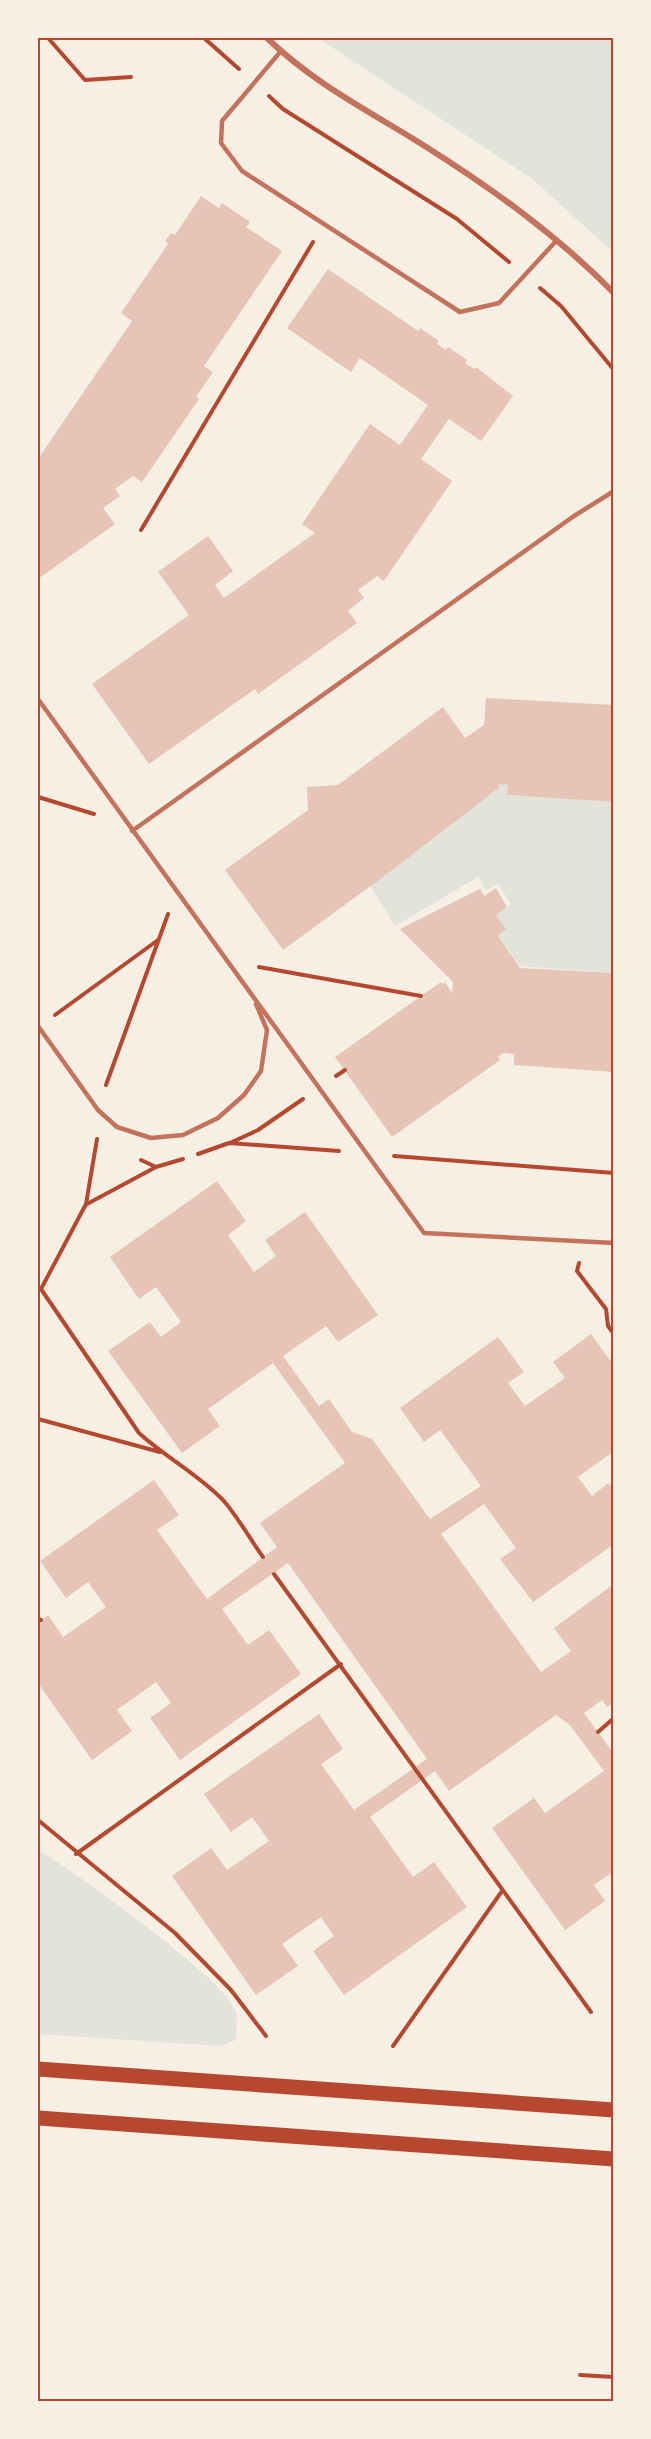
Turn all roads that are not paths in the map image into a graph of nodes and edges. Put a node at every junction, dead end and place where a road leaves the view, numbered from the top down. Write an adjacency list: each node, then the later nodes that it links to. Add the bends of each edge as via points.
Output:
1 (267, 38): 2 (street)
2 (281, 51): 3 (street, via 367,114 461,169); 3 (lane, via 222,122 221,143 242,171 460,312 499,303)
3 (557, 240): 4 (street)
4 (614, 293)
5 (614, 491): 7 (lane)
6 (38, 699): 7 (lane)
7 (132, 831): 8 (lane)
8 (252, 996): 9 (lane, via 267,1030 261,1071 244,1095 218,1119 183,1135 151,1138 117,1127 98,1110); 10 (lane, via 424,1233)
9 (38, 1027)
10 (614, 1243)
11 (38, 2069): 12 (main road)
12 (614, 2110)
13 (38, 2118): 14 (main road)
14 (614, 2158)

